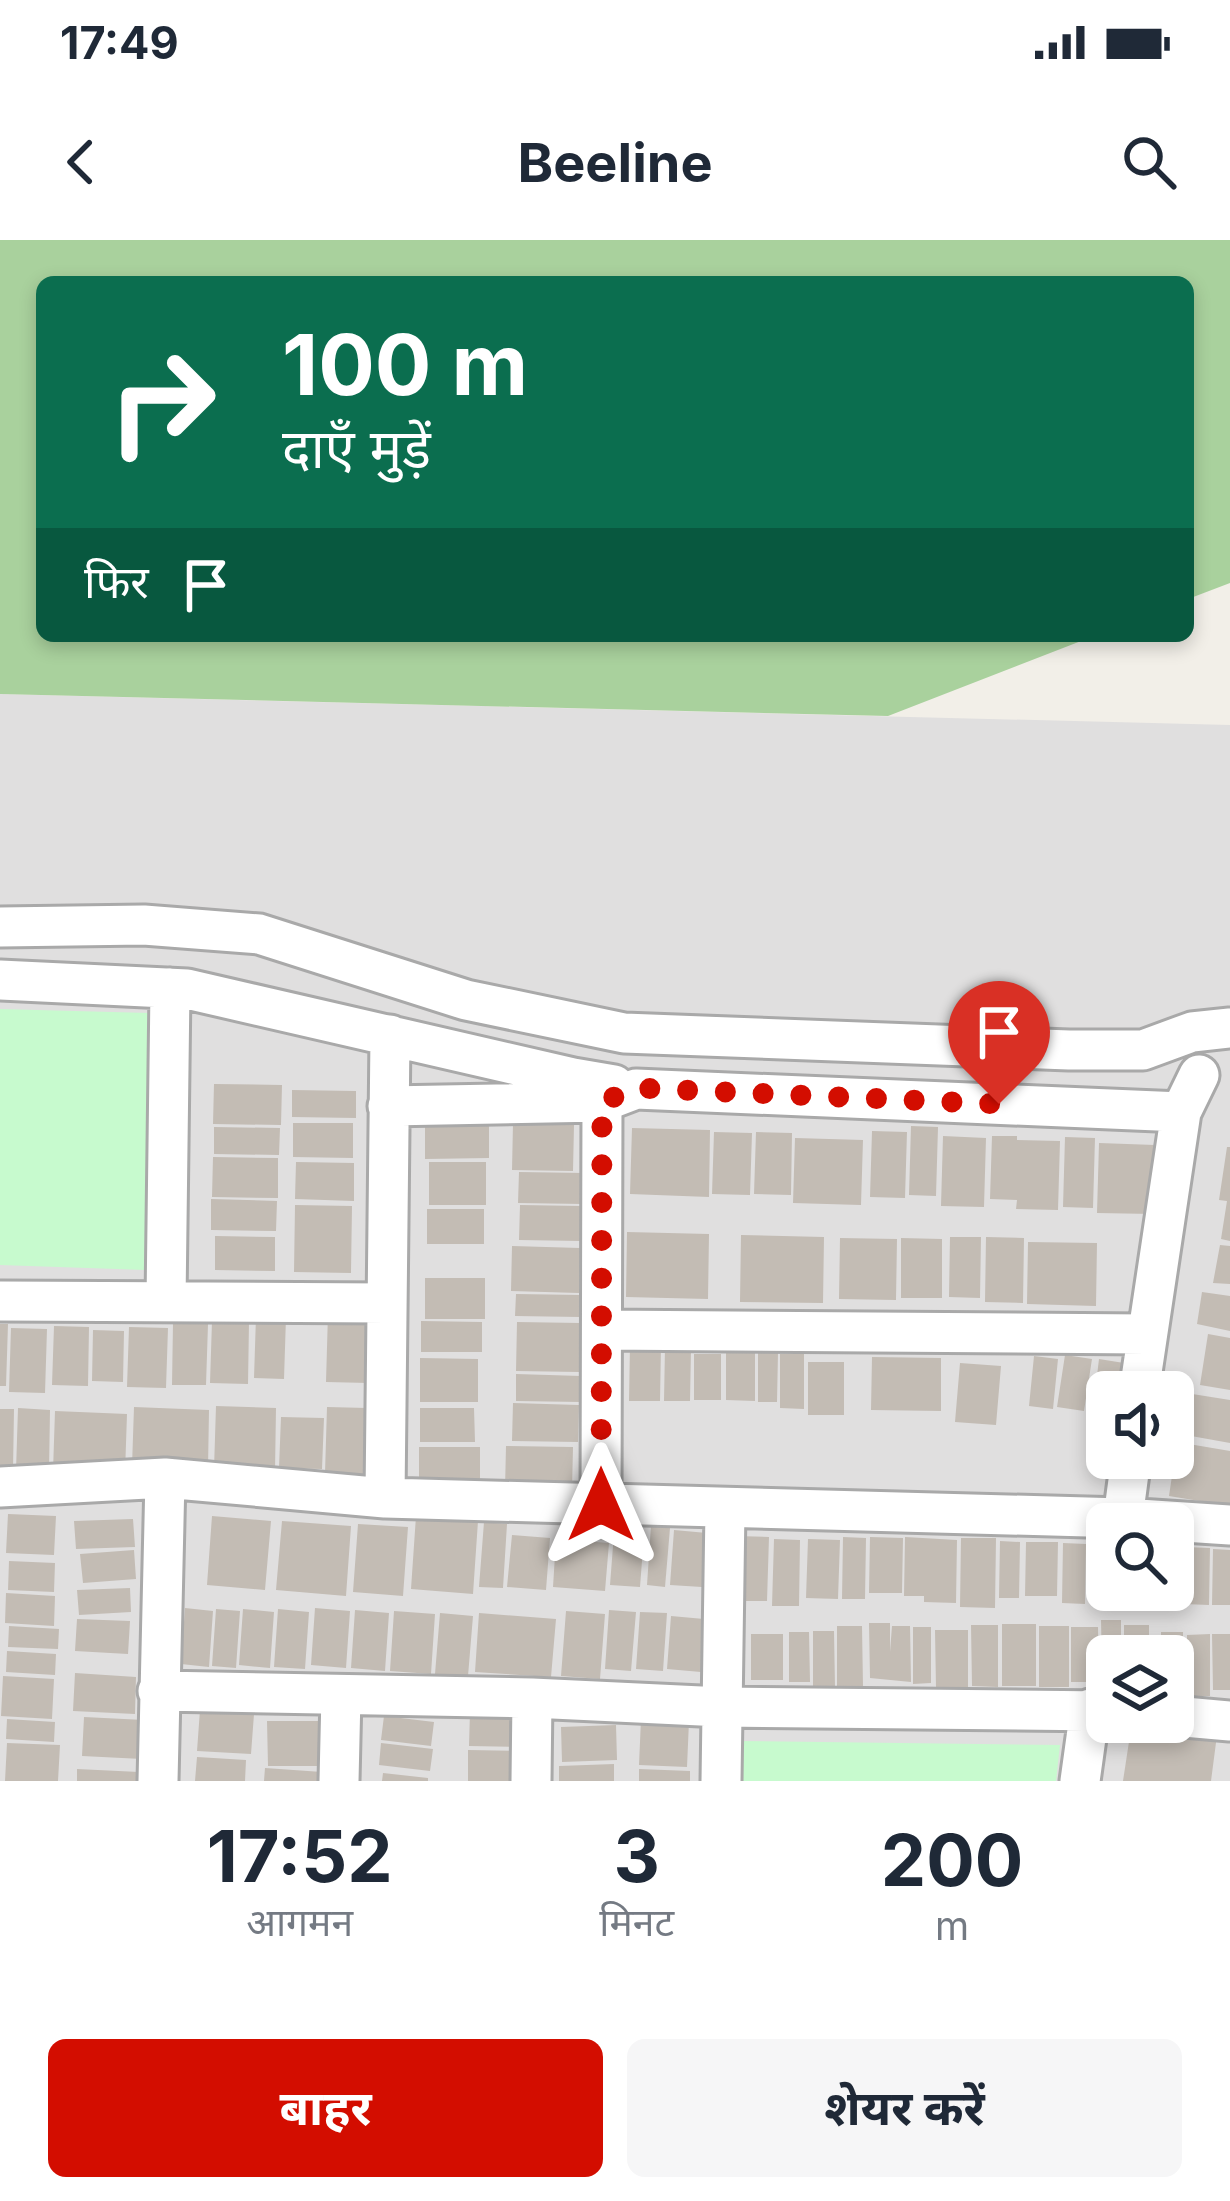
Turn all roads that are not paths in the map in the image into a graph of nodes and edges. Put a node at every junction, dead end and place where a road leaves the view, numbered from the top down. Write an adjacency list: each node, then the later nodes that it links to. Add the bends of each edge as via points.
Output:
1 (0, 927): 6 (street, via 260,934 466,1000 624,1033)
2 (0, 980): 3 (street)
3 (170, 988): 5 (street); 12 (street)
4 (1211, 1030): 6 (street)
5 (390, 1035): 8 (street); 9 (street)
6 (1143, 1050): 7 (street)
7 (1214, 1074): 10 (street)
8 (619, 1095): 9 (street); 10 (street); 14 (street)
9 (388, 1106): 13 (street)
10 (1181, 1112): 15 (street)
11 (0, 1301): 12 (street)
12 (166, 1302): 13 (street)
13 (386, 1303): 19 (street)
14 (602, 1330): 15 (street); 20 (street)
15 (1146, 1334): 16 (street)
16 (1142, 1371)
17 (165, 1478): 18 (street); 19 (street); 25 (street)
18 (0, 1487)
19 (385, 1498): 20 (street)
20 (601, 1505): 21 (street)
21 (725, 1508): 22 (street); 28 (street)
22 (1086, 1517)
23 (1194, 1523): 24 (street)
24 (1230, 1525)
25 (158, 1691): 26 (street); 33 (street)
26 (341, 1695): 27 (street); 34 (street)
27 (532, 1698): 28 (street); 35 (street)
28 (722, 1707): 29 (street); 36 (street)
29 (1086, 1710)
30 (1194, 1718): 31 (street)
31 (1230, 1721)
32 (1090, 1743): 37 (street)
33 (158, 1781)
34 (339, 1781)
35 (531, 1781)
36 (721, 1781)
37 (1080, 1781)

